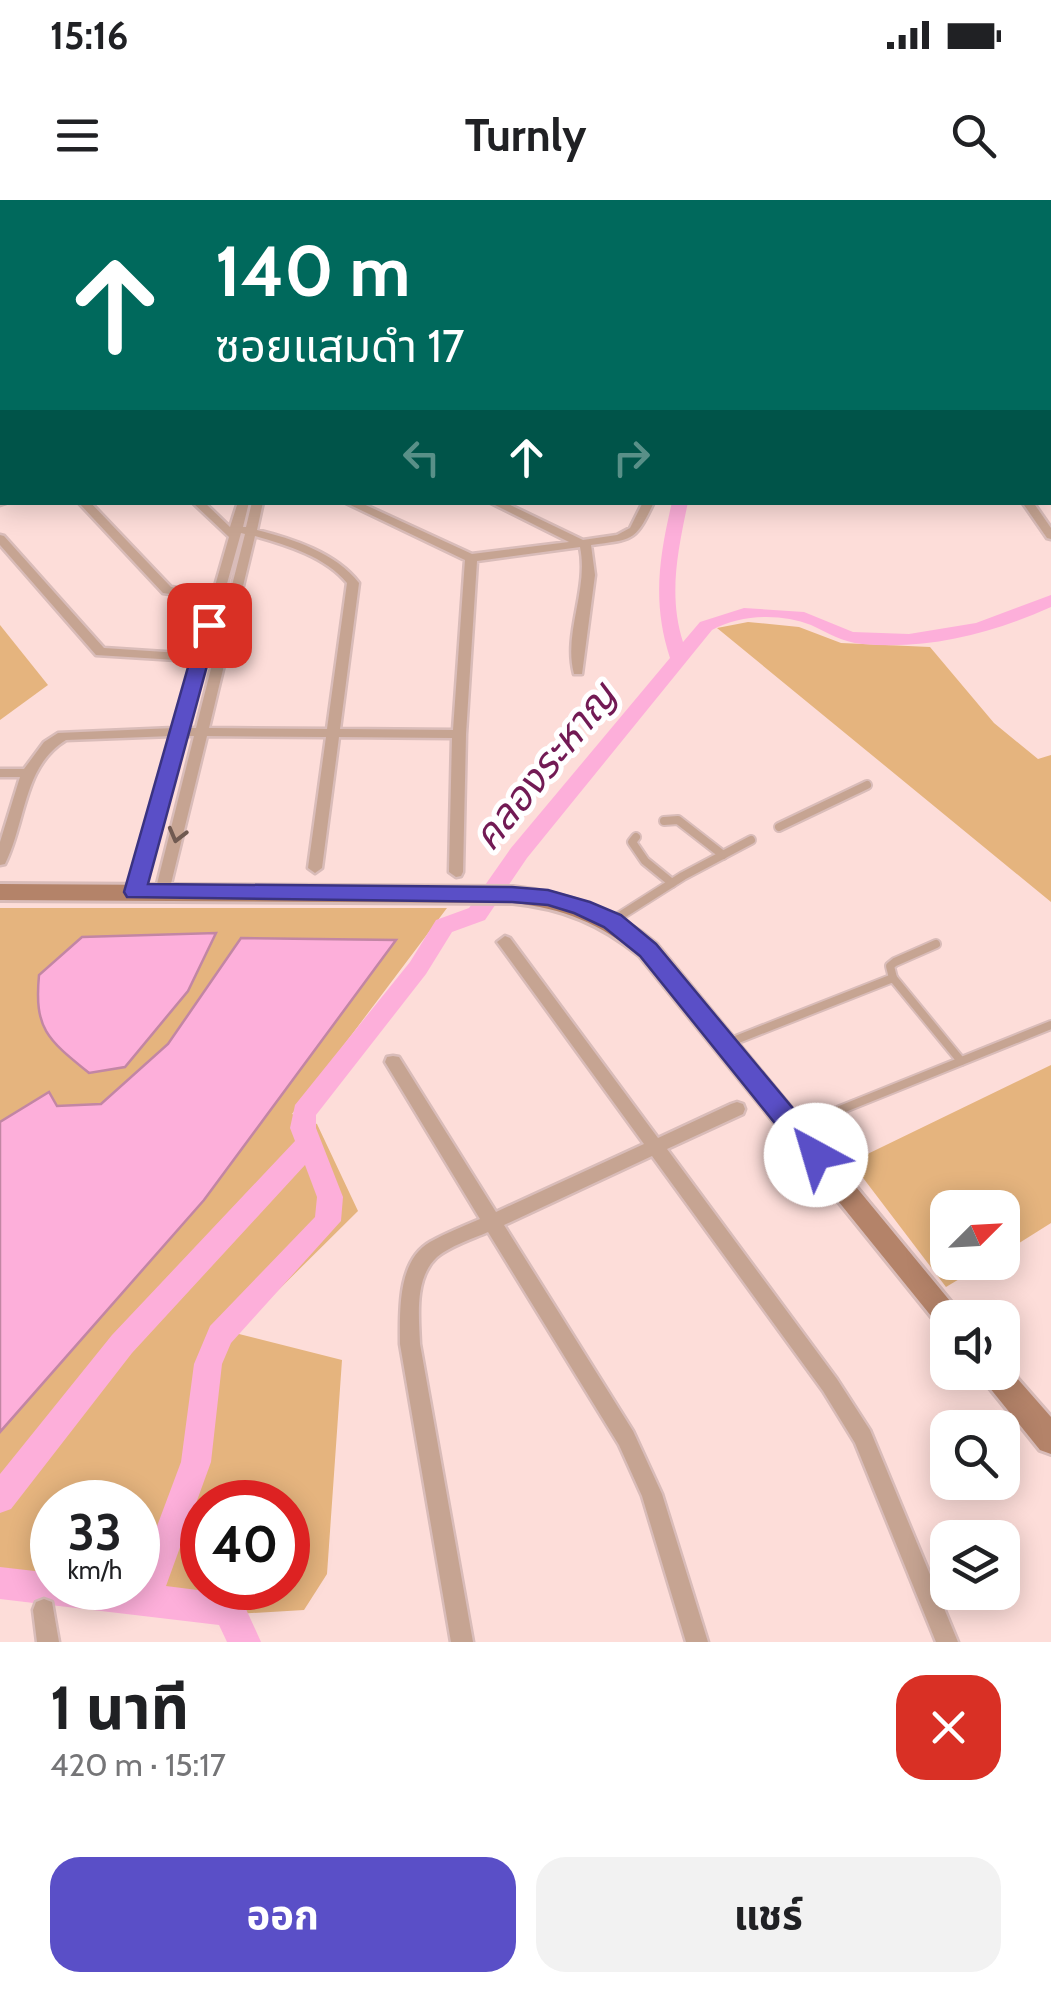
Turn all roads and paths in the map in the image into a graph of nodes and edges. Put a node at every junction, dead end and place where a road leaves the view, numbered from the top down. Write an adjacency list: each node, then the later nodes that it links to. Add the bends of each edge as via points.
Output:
1 (86, 505): 15 (street, via 166,590)
2 (201, 505): 10 (street)
3 (243, 505): 10 (street)
4 (257, 505): 9 (street)
5 (356, 505): 14 (street)
6 (501, 505): 13 (street)
7 (646, 505): 13 (street, via 630,534)
8 (1029, 505): 11 (street)
9 (250, 530): 10 (street); 17 (street); 24 (street, via 351,577)
10 (234, 532): 15 (street)
11 (1051, 536)
12 (0, 538): 18 (street, via 100,652)
13 (586, 544): 14 (street); 19 (street, via 590,569 575,640)
14 (471, 558): 25 (street)
15 (216, 598): 16 (street)
16 (209, 625): 17 (street); 18 (street)
17 (229, 625): 21 (street)
18 (200, 658): 20 (street)
19 (578, 671)
20 (191, 692): 21 (street); 22 (street)
21 (211, 692): 23 (street)
22 (180, 732): 23 (street); 27 (street, via 63,736 42,747); 29 (street)
23 (202, 732): 24 (street); 30 (street)
24 (333, 733): 25 (street); 37 (street)
25 (459, 734): 39 (street)
26 (0, 773): 27 (street)
27 (30, 773): 36 (street)
28 (867, 785): 32 (lane)
29 (165, 787): 30 (street); 41 (street)
30 (190, 787): 42 (street, one-way to 42)
31 (664, 821): 35 (lane, via 678,820)
32 (779, 827)
33 (636, 837): 38 (lane, via 638,853)
34 (751, 840): 35 (lane)
35 (723, 855): 38 (lane)
36 (0, 860)
37 (315, 868)
38 (672, 882): 43 (lane)
39 (455, 883): 42 (street); 43 (street, via 548,898)
40 (0, 892): 41 (street)
41 (135, 892): 42 (street)
42 (162, 892)
43 (612, 921): 48 (street, via 648,950)
44 (505, 942): 53 (street)
45 (936, 944): 46 (lane, via 894,962)
46 (892, 978): 48 (lane); 49 (lane)
47 (1051, 1025): 49 (lane)
48 (726, 1044): 52 (street)
49 (962, 1061): 52 (lane)
50 (393, 1062): 54 (street)
51 (736, 1109): 53 (street)
52 (794, 1128): 55 (street)
53 (652, 1147): 54 (street); 62 (street, via 863,1437)
54 (490, 1224): 60 (street, via 423,1258 410,1306 410,1344); 61 (street, via 626,1438 652,1494)
55 (935, 1300)
56 (1011, 1390): 57 (street)
57 (1051, 1440)
58 (44, 1610): 59 (street)
59 (48, 1642)
60 (462, 1642)
61 (697, 1642)
62 (947, 1642)

